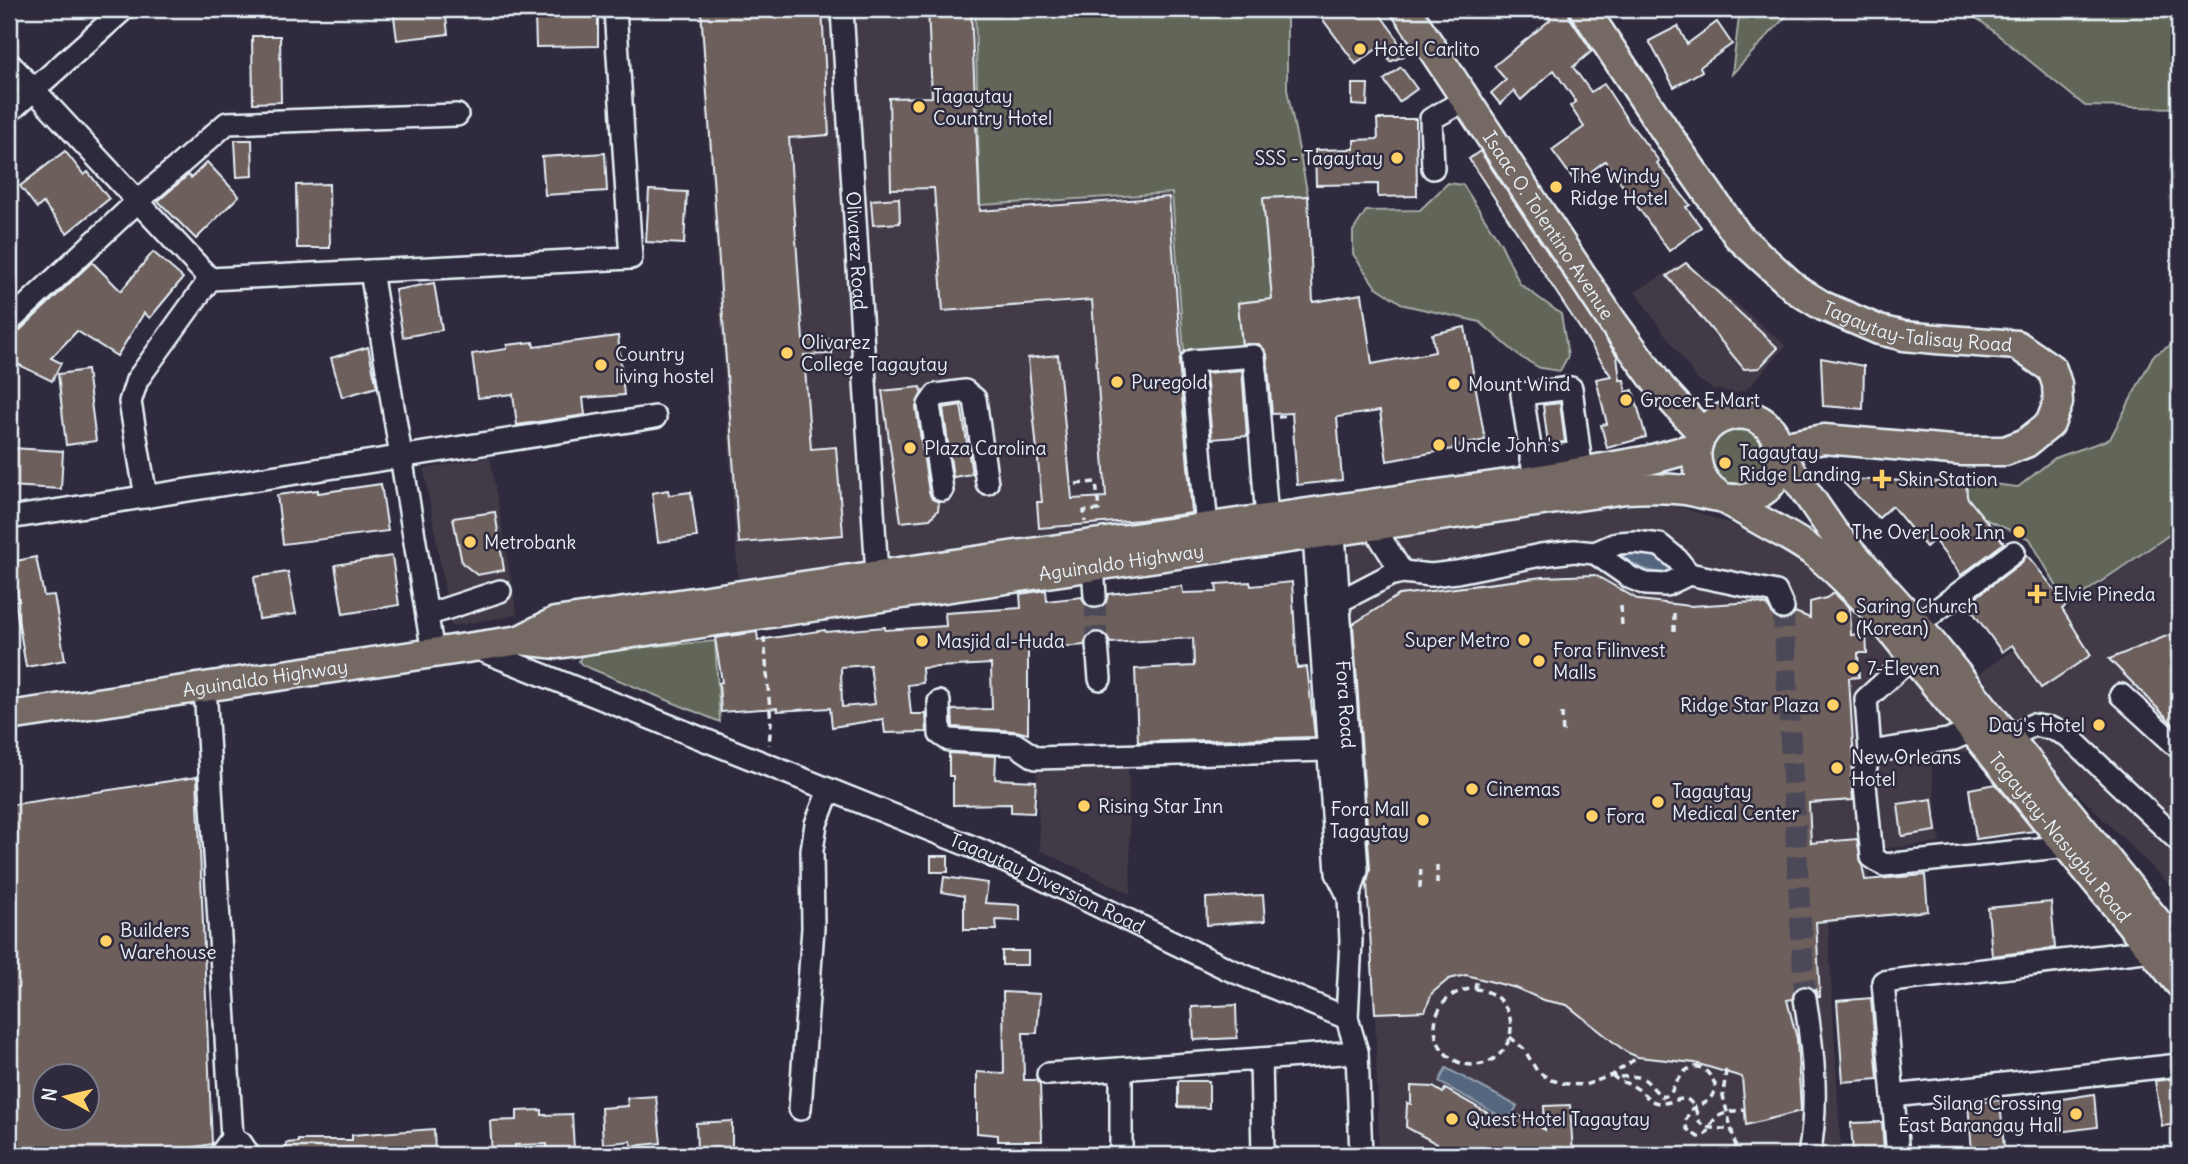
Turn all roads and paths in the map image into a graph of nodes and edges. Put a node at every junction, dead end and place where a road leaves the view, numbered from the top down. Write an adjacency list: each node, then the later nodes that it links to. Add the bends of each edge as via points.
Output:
1 (124, 9): 7 (street)
2 (615, 9): 13 (street, via 631,258)
3 (842, 9): 39 (street, Olivarez Road)
4 (1406, 9): 8 (main road, Isaac O. Tolentino Avenue)
5 (1584, 9): 18 (main road, Tagaytay-Talisay Road, via 1738,236 1797,290 1823,306 1892,333 2017,345 2052,369 2057,384 2058,403 2050,425 2026,443 2005,451 1824,439)
6 (9, 63): 7 (street)
7 (34, 89): 9 (street); 12 (street)
8 (1465, 100): 11 (street, via 1431,119); 17 (main road, Isaac O. Tolentino Avenue, via 1612,321)
9 (9, 112)
10 (457, 115): 12 (street, via 227,123)
11 (1433, 167)
12 (137, 202): 14 (street); 15 (street)
13 (372, 271): 14 (street); 19 (street)
14 (209, 279): 25 (street, via 137,380 130,402)
15 (9, 322)
16 (655, 417): 19 (street)
17 (1700, 440): 18 (main road, via 1723,417 1745,414 1769,424); 20 (main road, Aguinaldo Highway, via 1649,460); 26 (main road, via 1700,474)
18 (1781, 452): 26 (main road, via 1779,469 1765,489 1743,499); 48 (main road, Tagaytay-Nasugbu Road, via 1834,533)
19 (402, 458): 25 (street); 46 (street)
20 (1580, 463): 21 (main road, Aguinaldo Highway); 21 (street, via 1571,388 1534,392 1521,394)
21 (1533, 470): 29 (main road, Aguinaldo Highway)
22 (987, 483): 24 (street, via 975,399 965,391 936,395 929,405)
23 (1076, 484): 30 (path, via 1096,482 1099,510 1084,511)
24 (942, 490)
25 (146, 497): 27 (street)
26 (1723, 497): 31 (main road, Aguinaldo Highway, via 1682,490 1626,489); 55 (main road, Tagaytay-Nasugbu Road, via 1818,555 1873,608)
27 (9, 518)
28 (1267, 519): 29 (main road, Aguinaldo Highway); 32 (main road, Aguinaldo Highway); 32 (street, via 1254,356 1192,361)
29 (1323, 522): 31 (main road, Aguinaldo Highway); 35 (main road, Aguinaldo Highway); 36 (street, Fora Road)
30 (1086, 524)
31 (1375, 525): 37 (street)
32 (1208, 528): 39 (main road, Aguinaldo Highway)
33 (2014, 552): 48 (street)
34 (1595, 553): 37 (street, via 1541,555 1444,573); 38 (street, via 1646,584 1666,585); 38 (street, via 1618,543 1660,545)
35 (1093, 566): 41 (street); 47 (main road, Aguinaldo Highway)
36 (1326, 567): 42 (street, Fora Road); 66 (street, Fora Road)
37 (1402, 572): 42 (street)
38 (1689, 574): 44 (street, via 1776,592)
39 (877, 575): 51 (main road, Aguinaldo Highway, via 555,622)
40 (500, 591): 46 (street)
41 (1096, 596)
42 (1338, 602): 76 (street, Fora Road, via 1357,870)
43 (1621, 606): 49 (path)
44 (1783, 608)
45 (1674, 612): 50 (path)
46 (427, 615): 54 (street)
47 (762, 615): 51 (main road, Aguinaldo Highway, via 557,644); 68 (path, via 771,723)
48 (1917, 625): 64 (main road, Tagaytay-Nasugbu Road)
49 (1622, 627)
50 (1674, 631)
51 (520, 640): 53 (main road, Aguinaldo Highway)
52 (1097, 644): 56 (street)
53 (472, 647): 54 (main road, Aguinaldo Highway); 68 (street, Tagaytay Diversion Road)
54 (433, 653): 57 (main road, Aguinaldo Highway)
55 (1913, 656): 62 (main road, Tagaytay-Nasugbu Road); 67 (street, via 1866,699)
56 (1100, 679)
57 (205, 687): 61 (main road, Aguinaldo Highway); 96 (street)
58 (2121, 695): 65 (street)
59 (939, 702): 66 (street, via 940,734 949,740 1015,744 1036,758)
60 (1562, 713): 63 (path)
61 (9, 716)
62 (1975, 730): 67 (street, via 1953,739); 71 (main road, Tagaytay-Nasugbu Road)
63 (1563, 736)
64 (2010, 739): 70 (street, via 2032,725 2068,736); 77 (main road, Tagaytay-Nasugbu Road)
65 (2179, 748)
66 (1328, 750): 76 (street, Fora Road, via 1337,873)
67 (1870, 752): 71 (street, via 1864,774 1872,857 1884,865)
68 (767, 764): 69 (street, Tagaytay Diversion Road)
69 (829, 790): 82 (street, Tagaytay Diversion Road, via 979,850 1228,969); 93 (street, via 812,850 813,928)
70 (2179, 841)
71 (2069, 846): 77 (main road, Tagaytay-Nasugbu Road)
72 (1421, 865): 75 (path)
73 (1437, 865): 74 (path)
74 (1437, 887)
75 (1420, 888)
76 (1349, 897): 82 (street, Fora Road)
77 (2166, 949): 79 (main road, Tagaytay-Nasugbu Road); 92 (street, via 1883,982)
78 (1477, 978): 80 (path)
79 (2179, 983)
80 (1475, 989): 83 (path, via 1503,1004 1509,1014); 83 (path, via 1452,996 1437,1015 1437,1039 1443,1049 1451,1058 1474,1065 1497,1057)
81 (1805, 998): 102 (street, via 1815,1112)
82 (1347, 1018): 84 (street)
83 (1510, 1037): 91 (path, via 1551,1080 1585,1085)
84 (1357, 1052): 86 (street); 100 (street)
85 (1638, 1057): 91 (path)
86 (1261, 1059): 88 (street); 99 (street)
87 (2179, 1065): 92 (street)
88 (1121, 1069): 90 (street); 98 (street)
89 (1726, 1070): 95 (path, via 1723,1096)
90 (1048, 1074)
91 (1612, 1075): 94 (path, bridge, via 1647,1080 1663,1097 1671,1093 1685,1070 1704,1071 1715,1084 1713,1094 1690,1110 1685,1122 1698,1137 1705,1136 1719,1116); 95 (path, via 1656,1103 1687,1099 1703,1126)
92 (1893, 1096): 103 (street)
93 (800, 1109)
94 (1744, 1109)
95 (1730, 1129): 101 (path)
96 (226, 1146): 97 (street, via 241,1143)
97 (249, 1155)
98 (1121, 1155)
99 (1263, 1155)
100 (1361, 1155)
101 (1738, 1155)
102 (1809, 1155)
103 (1898, 1155)

